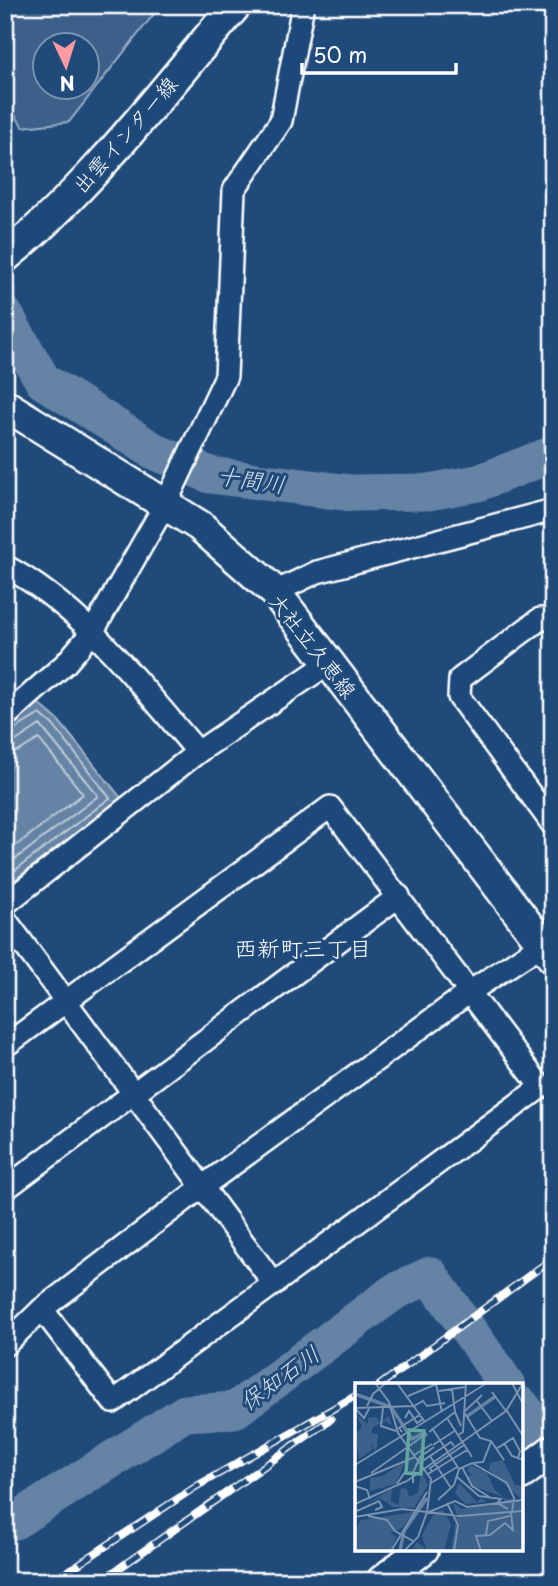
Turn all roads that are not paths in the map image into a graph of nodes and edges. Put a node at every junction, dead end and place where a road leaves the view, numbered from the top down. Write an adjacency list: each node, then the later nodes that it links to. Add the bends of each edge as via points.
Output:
1 (236, 5): 3 (main road, 出雲インター線, via 95,169 36,233)
2 (303, 5): 5 (street, via 281,121 234,190 226,376)
3 (8, 254)
4 (5, 405): 5 (main road, 大社立久恵線)
5 (166, 503): 8 (main road, 大社立久恵線, via 237,555); 10 (street)
6 (553, 510): 8 (street, via 317,572)
7 (5, 566): 10 (street, via 30,579)
8 (275, 592): 11 (main road, 大社立久恵線)
9 (553, 619): 14 (street, via 540,619 460,679 459,697)
10 (93, 631): 12 (street); 13 (street)
11 (329, 663): 13 (street); 18 (main road, 大社立久恵線)
12 (5, 717)
13 (198, 752): 16 (street)
14 (553, 825)
15 (399, 896): 19 (street); 20 (street, via 330,807); 22 (street)
16 (5, 904)
17 (5, 919): 20 (street)
18 (549, 947): 19 (street)
19 (471, 991): 23 (street); 25 (street, via 541,1087)
20 (65, 1000): 21 (street); 22 (street)
21 (5, 1046)
22 (134, 1093): 23 (street); 24 (street)
23 (202, 1187): 25 (street); 26 (street)
24 (5, 1189)
25 (274, 1284): 26 (street, via 114,1402)
26 (42, 1309): 27 (street)
27 (5, 1345)
28 (553, 1450): 29 (main road)
29 (523, 1472)
30 (420, 1551): 31 (main road)
31 (382, 1581)

